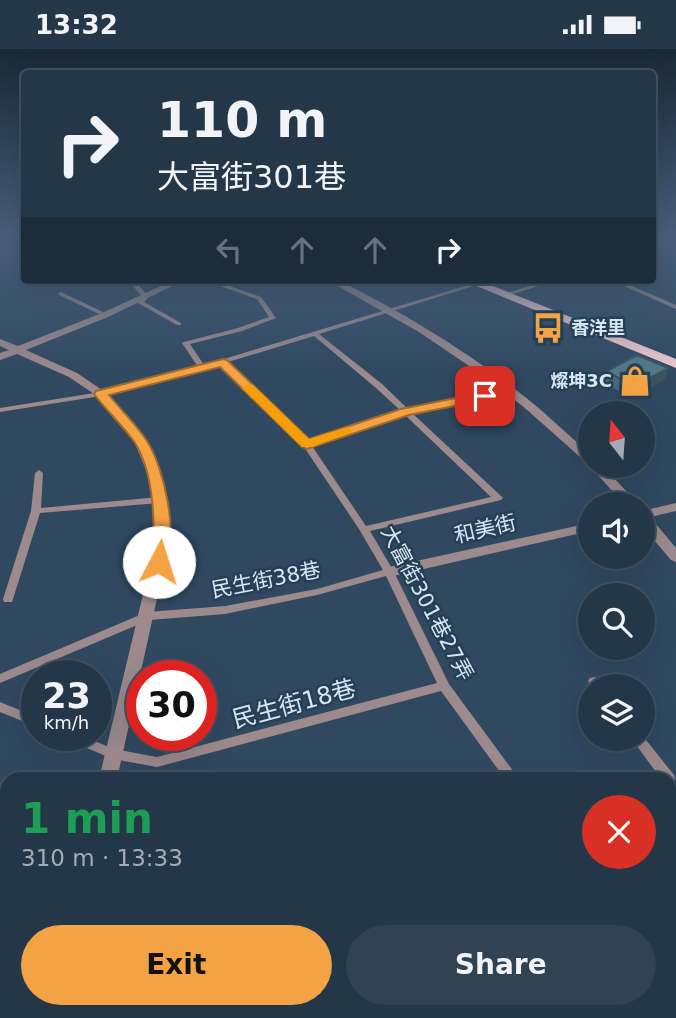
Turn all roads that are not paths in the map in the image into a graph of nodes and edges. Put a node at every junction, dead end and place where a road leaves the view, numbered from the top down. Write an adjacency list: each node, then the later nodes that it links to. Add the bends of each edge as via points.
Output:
1 (135, 284): 11 (lane)
2 (172, 284): 11 (street)
3 (217, 284): 22 (lane, via 259,299 273,318 186,343)
4 (339, 284): 13 (street)
5 (467, 284): 13 (lane)
6 (477, 284): 10 (main road)
7 (541, 284): 10 (lane)
8 (622, 284): 12 (lane)
9 (61, 294): 14 (lane)
10 (504, 295): 21 (main road)
11 (146, 296): 14 (street); 15 (lane, via 140,302)
12 (676, 307)
13 (394, 311): 16 (lane); 23 (street)
14 (105, 315): 18 (street)
15 (179, 324)
16 (316, 335): 20 (lane); 26 (lane)
17 (0, 342): 18 (street)
18 (20, 349): 19 (street); 24 (street)
19 (0, 357)
20 (223, 362): 22 (lane); 27 (lane, 大富街301巷27弄)
21 (676, 365)
22 (202, 368): 24 (lane)
23 (511, 391): 26 (lane); 28 (street)
24 (101, 394): 25 (lane); 32 (street, via 141,442)
25 (0, 410)
26 (405, 412): 27 (lane); 36 (lane, via 498,498)
27 (307, 445): 36 (lane, 大富街301巷27弄)
28 (578, 450)
29 (39, 473): 34 (lane)
30 (606, 478): 31 (street)
31 (620, 492)
32 (159, 500): 34 (lane); 42 (street, via 163,540)
33 (676, 507): 35 (street)
34 (36, 511): 41 (lane)
35 (655, 513)
36 (364, 529): 40 (lane, 大富街301巷27弄)
37 (578, 530): 40 (street, 和美街)
38 (655, 532): 39 (street)
39 (676, 557)
40 (389, 572): 42 (lane, 民生街38巷, via 225,610); 44 (lane, 大富街301巷27弄)
41 (8, 599)
42 (147, 617): 43 (lane, 民生街38巷); 49 (street)
43 (0, 679)
44 (444, 686): 49 (lane, 民生街18巷, via 157,762); 51 (lane, 大富街301巷27弄)
45 (0, 707): 46 (lane)
46 (21, 716)
47 (106, 751): 49 (lane, 民生街18巷)
48 (647, 751): 52 (lane)
49 (113, 754): 50 (street)
50 (109, 772)
51 (508, 772)
52 (663, 772)

